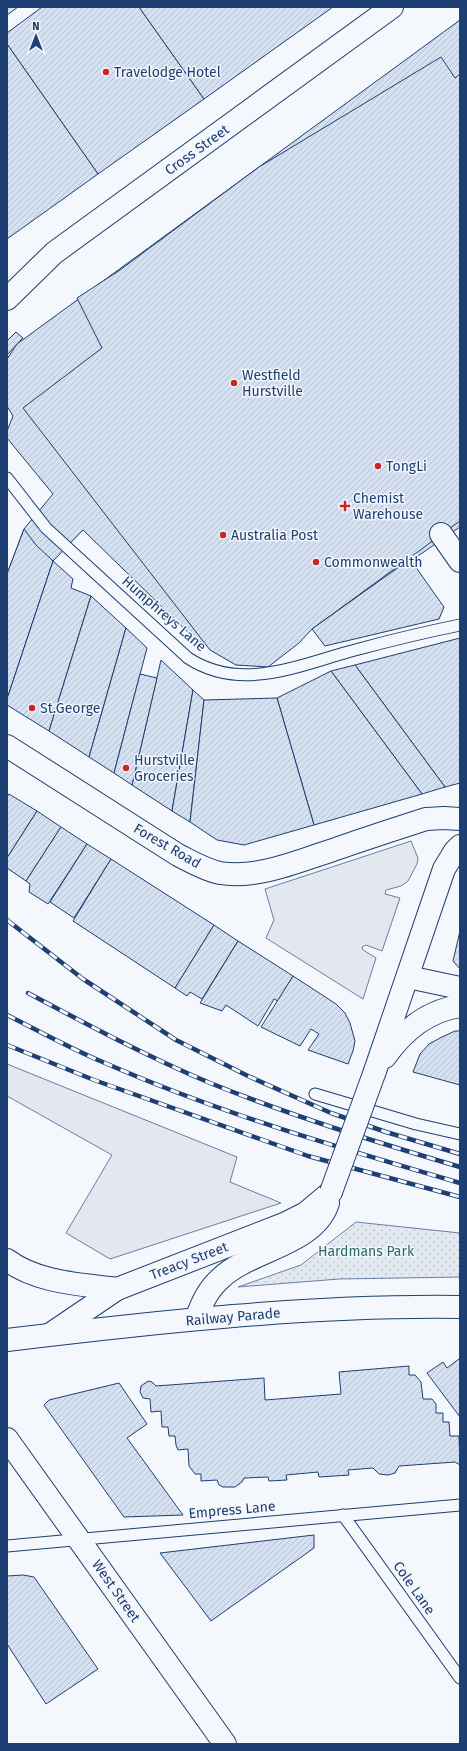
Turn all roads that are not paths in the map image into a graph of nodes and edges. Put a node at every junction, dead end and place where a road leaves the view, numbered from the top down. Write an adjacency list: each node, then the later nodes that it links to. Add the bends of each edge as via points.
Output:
1 (392, 7): 2 (street, Cross Street, via 54,253)
2 (7, 299)
3 (7, 478): 6 (lane, Humphreys Lane, via 46,528 188,658 214,671 256,676 359,648)
4 (441, 534): 5 (street)
5 (460, 561)
6 (460, 625)
7 (7, 746): 8 (street, Forest Road, via 178,855 202,868 220,873 264,871 426,819)
8 (460, 819)
9 (460, 846): 10 (street, via 444,869)
10 (408, 977): 11 (street); 13 (street, Treacy Street)
11 (460, 988)
12 (460, 1006): 13 (street, via 421,1020 405,1033)
13 (375, 1071): 16 (street, Treacy Street, bridge)
14 (315, 1094): 15 (lane, via 416,1124)
15 (460, 1134)
16 (331, 1192): 18 (street, Treacy Street, via 306,1213 284,1224); 20 (street, Treacy Street, via 326,1207 308,1230 237,1265 221,1277 202,1302)
17 (7, 1260): 18 (street, via 16,1267 48,1279)
18 (117, 1289): 21 (street, Treacy Street)
19 (460, 1307): 20 (street, Railway Parade, via 384,1307)
20 (196, 1319): 21 (street, Railway Parade)
21 (49, 1335): 22 (street, Railway Parade)
22 (7, 1340)
23 (7, 1438): 26 (street, West Street)
24 (460, 1505): 25 (lane, Empress Lane)
25 (343, 1515): 26 (lane, Empress Lane); 28 (lane, Cole Lane)
26 (79, 1539): 27 (lane, Empress Lane); 29 (street, West Street)
27 (7, 1546)
28 (460, 1678)
29 (225, 1744)

